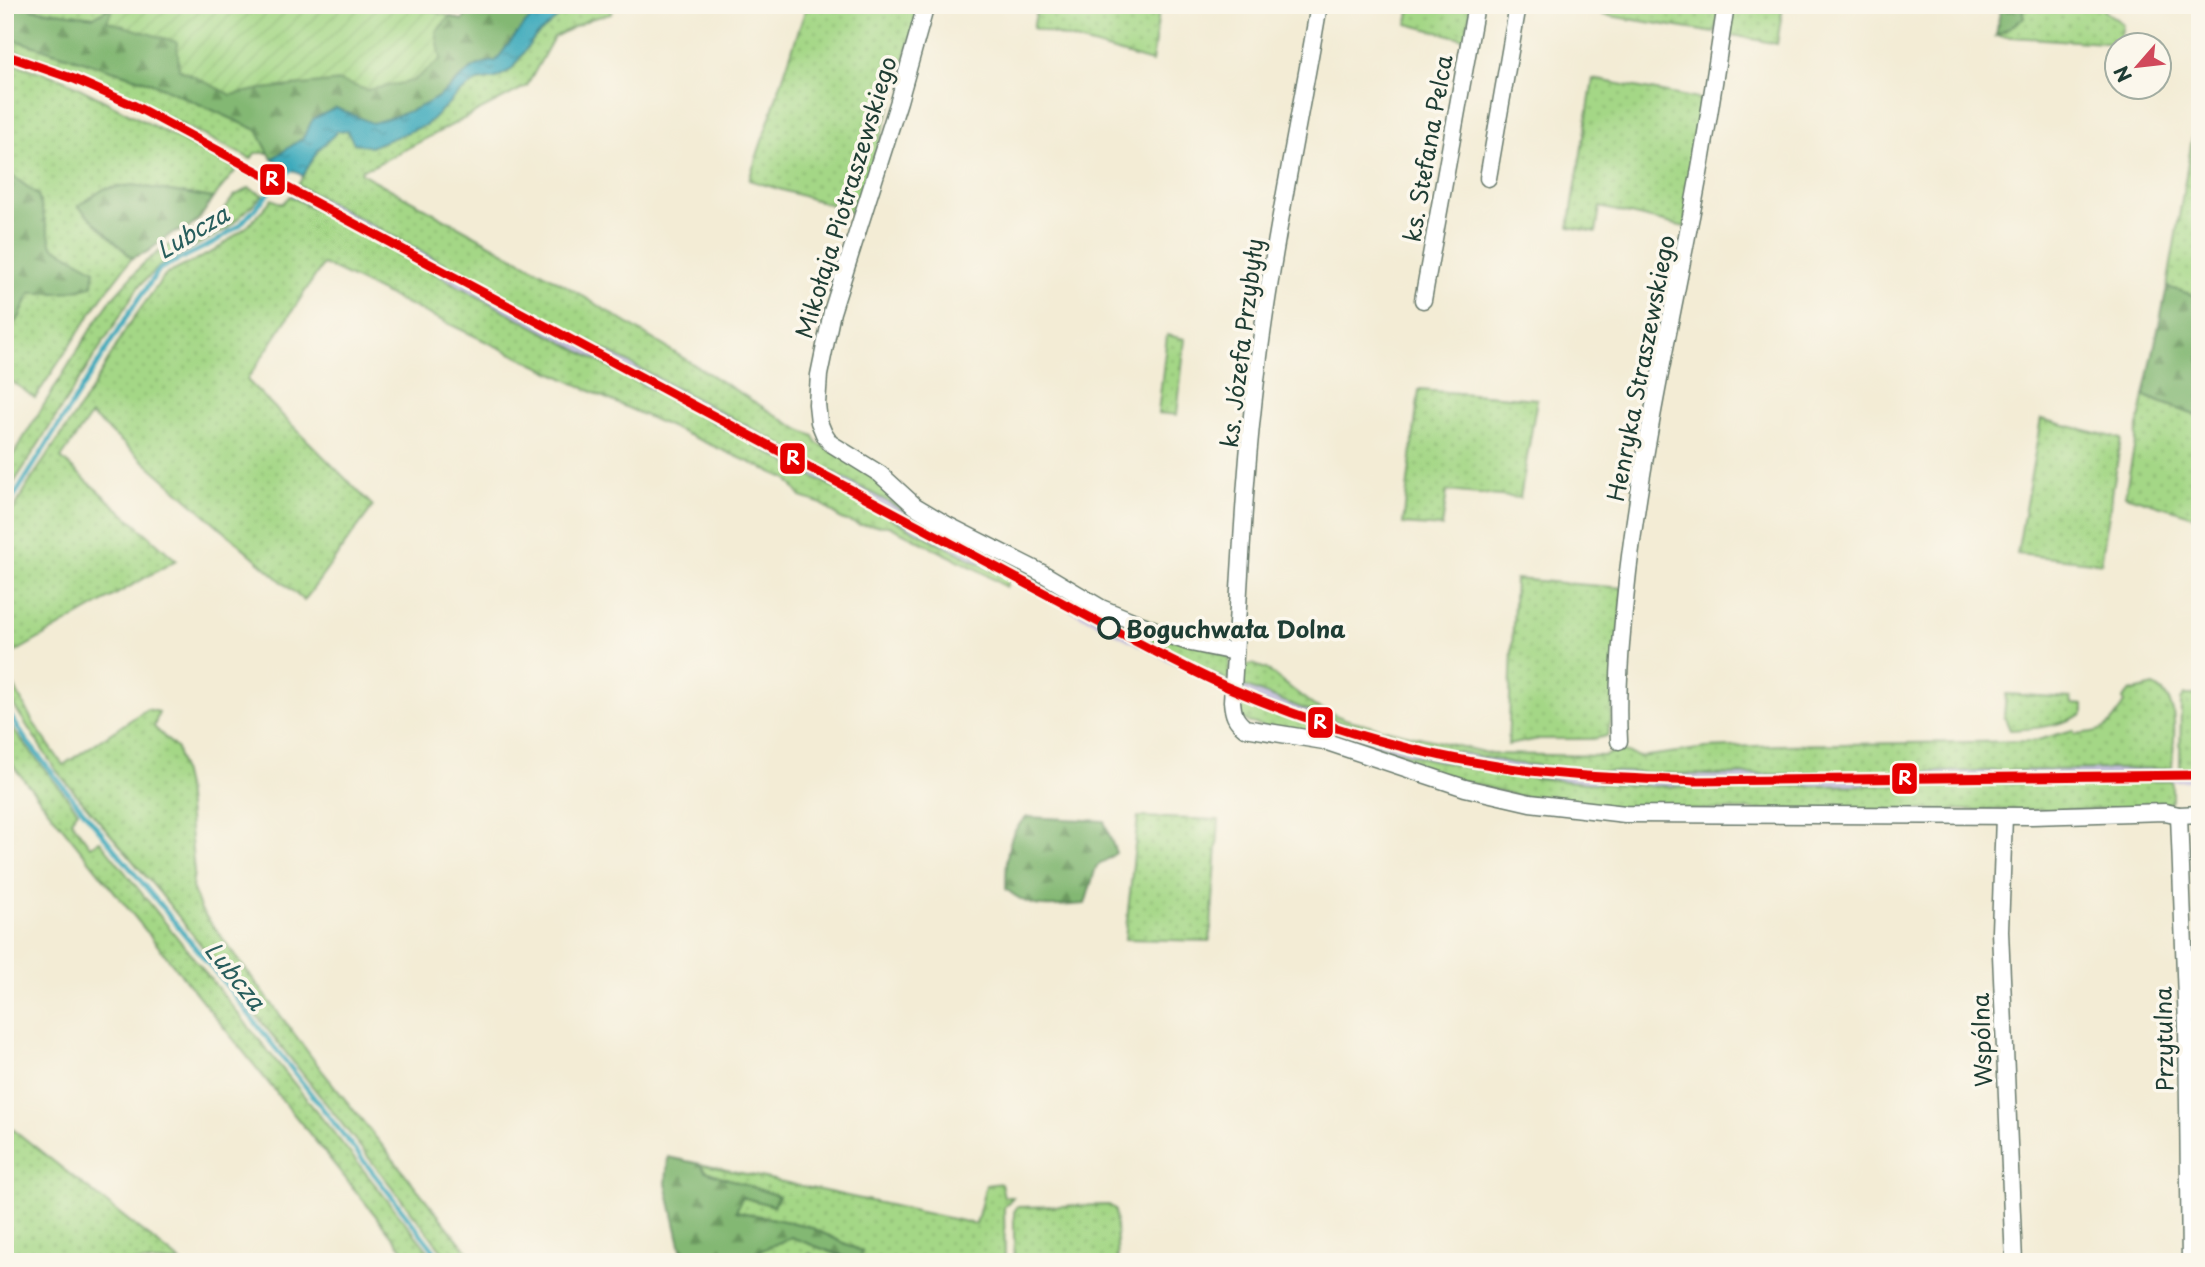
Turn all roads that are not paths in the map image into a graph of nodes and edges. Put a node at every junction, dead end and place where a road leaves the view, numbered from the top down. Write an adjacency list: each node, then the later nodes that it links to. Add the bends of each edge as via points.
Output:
1 (926, 5): 8 (street, Mikołaja Piotraszewskiego, via 822,352 818,394 824,434 915,506 1101,608 1173,637)
2 (1319, 5): 8 (street, ks. Józefa Przybyły, via 1256,374)
3 (1476, 5): 7 (street, ks. Stefana Pelca)
4 (1518, 5): 6 (street)
5 (1726, 5): 9 (street, Henryka Straszewskiego, via 1637,499 1623,620)
6 (1488, 178)
7 (1423, 300)
8 (1235, 652): 12 (street, ks. Józefa Przybyły, via 1233,712 1245,728 1324,741 1465,788 1530,803 1625,814)
9 (1619, 741)
10 (2200, 814): 11 (street, ks. Józefa Przybyły)
11 (2179, 815): 12 (street, ks. Józefa Przybyły); 14 (street, Przytulna)
12 (2004, 816): 13 (street, Wspólna, via 2000,931)
13 (2014, 1262)
14 (2190, 1262)

